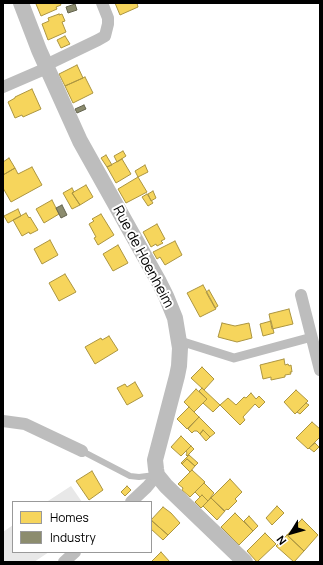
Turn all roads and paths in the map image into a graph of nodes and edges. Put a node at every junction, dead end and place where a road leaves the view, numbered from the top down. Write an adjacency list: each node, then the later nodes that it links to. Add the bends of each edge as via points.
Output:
1 (21, 3): 3 (street, Rue de Hoenheim)
2 (102, 3): 3 (street, via 108,18 104,36)
3 (47, 66): 4 (street); 7 (street, Rue de Hoenheim, via 80,140 166,296 175,318)
4 (3, 87)
5 (301, 295): 6 (street)
6 (315, 340): 7 (street, via 234,358); 8 (street)
7 (180, 342): 11 (street, Rue de Hoenheim, via 177,376 155,460)
8 (320, 370)
9 (3, 421): 10 (street, via 25,424)
10 (82, 450): 11 (lane, via 130,476)
11 (157, 475): 12 (street); 15 (street)
12 (132, 501)
13 (74, 553): 14 (street)
14 (64, 562)
15 (245, 562)

